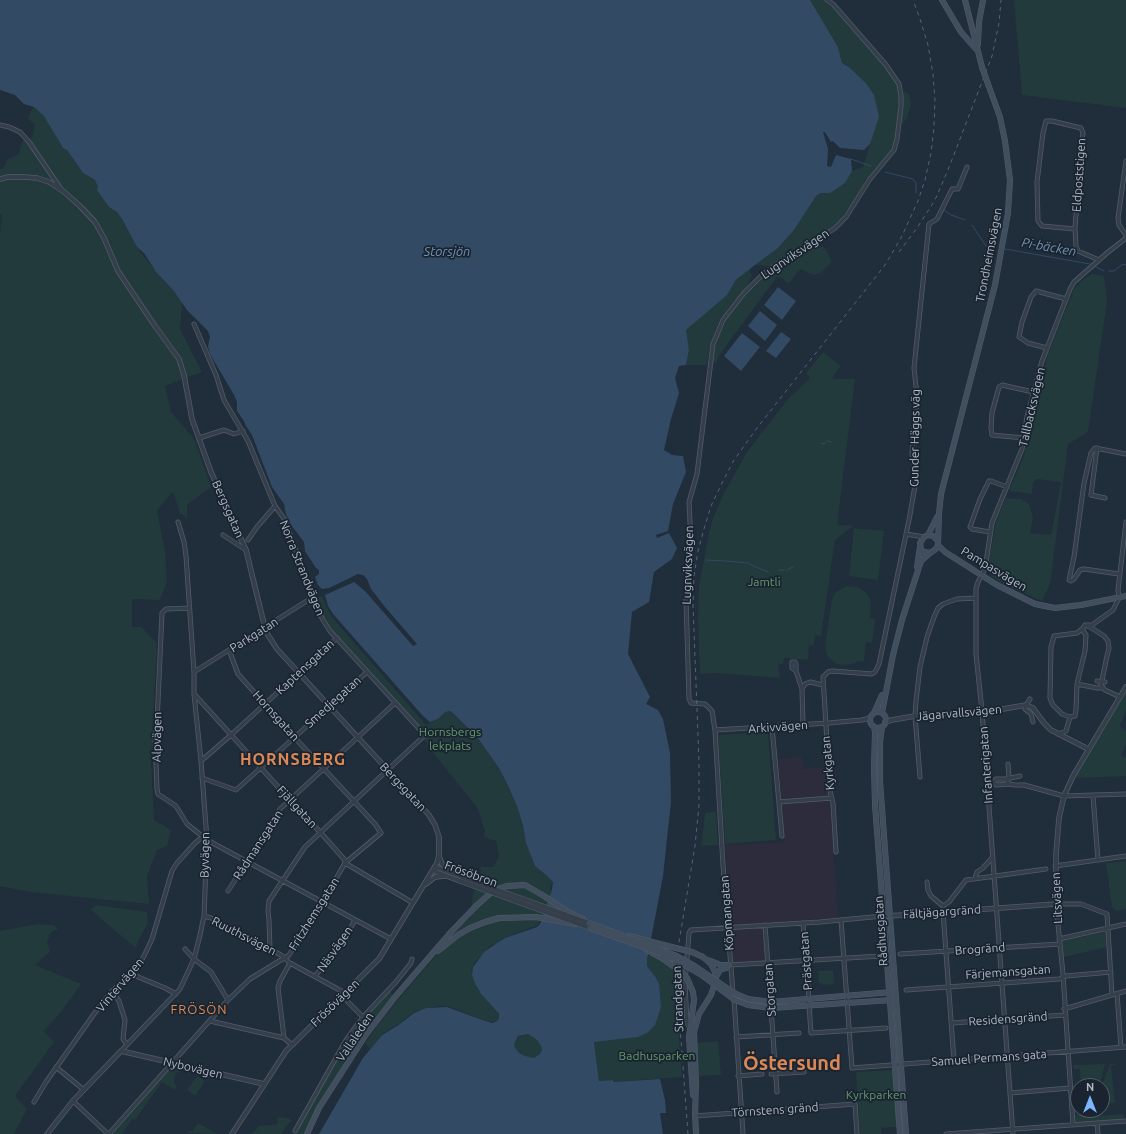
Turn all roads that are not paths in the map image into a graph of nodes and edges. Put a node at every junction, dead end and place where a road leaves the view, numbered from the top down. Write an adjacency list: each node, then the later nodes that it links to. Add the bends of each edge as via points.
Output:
1 (827, 0): 69 (street, Lugnviksvägen, via 886,65 899,84 901,96 897,139 894,150 870,179 846,217 835,228 762,275 733,305 723,320 713,344 697,474 689,513 691,543 686,598 689,699 691,703)
2 (942, 0): 5 (main road, via 960,32)
3 (965, 0): 5 (main road, Trondheimsvägen)
4 (983, 0): 5 (main road, via 978,30)
5 (979, 55): 28 (main road, Trondheimsvägen, bridge, via 996,104 1005,141 1010,180 1008,213 995,285 948,465)
6 (0, 125): 11 (street, via 20,132)
7 (1126, 160): 9 (street)
8 (967, 168): 33 (street, Gunder Häggs väg, via 958,189 952,189 937,219 929,224 914,368 917,396 912,454 916,476)
9 (1125, 172): 13 (street, via 1118,218 1119,225)
10 (0, 179): 11 (street, Bergsgatan, via 37,178)
11 (63, 191): 21 (street, Bergsgatan, via 95,222 118,271 179,359 192,419)
12 (1075, 229): 12 (street, Eldpoststigen, via 1083,133 1080,128 1046,121 1037,182 1038,221 1042,226); 15 (street, Eldpoststigen, via 1078,251)
13 (1126, 235)
14 (1126, 238): 15 (street, Tallbacksvägen)
15 (1098, 259): 16 (street, Tallbacksvägen, via 1074,282)
16 (1066, 299): 18 (street, Tallbacksvägen); 18 (street, via 1036,291 1024,316 1019,337 1028,343)
17 (194, 324): 20 (street, Norra Strandvägen, via 224,400)
18 (1048, 348): 19 (street, Tallbacksvägen)
19 (1033, 392): 22 (street, Tallbacksvägen); 22 (street, via 1002,385 992,413 992,435)
20 (243, 432): 21 (street, via 234,434 224,430); 27 (street, Norra Strandvägen)
21 (199, 438): 38 (street, Bergsgatan, via 211,472)
22 (1024, 438): 25 (street, Tallbacksvägen)
23 (1098, 449): 24 (street); 26 (street, via 1091,495); 41 (street, via 1095,448 1089,460 1069,580 1074,579 1080,570 1084,569)
24 (1126, 454)
25 (1007, 487): 31 (street, Tallbacksvägen); 31 (street, via 989,481 980,499 970,527)
26 (1105, 498)
27 (275, 506): 35 (street); 45 (street, Norra Strandvägen, via 285,520)
28 (939, 514): 34 (main road, Trondheimsvägen); 36 (main road, Trondheimsvägen)
29 (178, 522): 48 (street, Byvägen, via 186,556)
30 (1126, 522): 41 (street)
31 (990, 532): 42 (street, Tallbacksvägen)
32 (223, 535): 38 (street)
33 (908, 535): 34 (street); 37 (street); 57 (street, Gunder Häggs väg, via 879,664 875,672 872,674 832,671)
34 (926, 536): 36 (main road, via 933,536); 37 (main road)
35 (248, 540)
36 (937, 543): 39 (main road, Pampasvägen); 40 (main road)
37 (920, 544): 40 (main road, via 924,552); 43 (main road)
38 (246, 550): 49 (street, Bergsgatan)
39 (945, 552): 40 (main road, Pampasvägen); 42 (main road, Pampasvägen)
40 (932, 553): 43 (main road, via 921,561)
41 (1119, 574): 47 (street)
42 (982, 576): 46 (street, Infanterigatan, via 976,589); 47 (main road, Pampasvägen, via 1035,604 1055,608)
43 (914, 581): 60 (main road)
44 (1126, 596): 47 (main road, Pampasvägen)
45 (313, 597): 49 (street, Parkgatan); 51 (street, Norra Strandvägen, via 323,620)
46 (976, 598): 72 (street, Infanterigatan, via 976,654); 75 (street, via 956,599 938,608 927,637 920,667)
47 (1118, 598): 50 (street, via 1113,610 1092,625 1085,625)
48 (189, 608): 54 (street, Byvägen); 111 (street, Alpvägen, via 166,609 162,613 155,738 157,789 160,796 176,806 187,824)
49 (265, 627): 52 (street, Parkgatan); 56 (street, Bergsgatan, via 277,649)
50 (1083, 628): 58 (street, via 1086,635 1085,651); 62 (street, via 1090,627 1108,641); 76 (street, via 1077,633 1054,636 1051,647 1050,698 1062,714)
51 (337, 638): 55 (street, Norra Strandvägen); 56 (street, Kaptensgatan)
52 (229, 650): 54 (street, Parkgatan); 68 (street, Hornsgatan, via 238,674)
53 (796, 671): 63 (street)
54 (194, 672): 64 (street, Byvägen)
55 (367, 672): 67 (street, Norra Strandvägen); 71 (street, Smedjegatan)
56 (298, 673): 68 (street, Kaptensgatan); 71 (street, Bergsgatan)
57 (824, 674): 59 (street, Kyrkgatan)
58 (1077, 684): 62 (street, via 1097,690); 76 (street, via 1076,708 1074,716)
59 (823, 685): 63 (street, via 810,682); 80 (street, Kyrkgatan)
60 (886, 685): 73 (main road); 74 (main road)
61 (1126, 687): 65 (street, Litsvägen)
62 (1102, 688): 65 (street)
63 (802, 689): 81 (street)
64 (194, 694): 87 (street, Fjällgatan); 91 (street, Byvägen)
65 (1120, 697): 90 (street, Litsvägen)
66 (1030, 699): 70 (street)
67 (395, 703): 89 (street, Rådmansgatan); 95 (street, Norra Strandvägen, via 424,736)
68 (265, 704): 87 (street, Kaptensgatan); 88 (street, Hornsgatan)
69 (696, 704): 85 (street, Köpmangatan, via 705,704 712,711)
70 (1026, 705): 72 (street, Jägarvallsvägen); 79 (street, via 1025,709 1031,714); 86 (street, via 1033,708 1050,730)
71 (328, 706): 88 (street, Smedjegatan); 89 (street, Bergsgatan)
72 (982, 711): 75 (street, Jägarvallsvägen); 115 (street, Infanterigatan)
73 (874, 713): 74 (main road); 77 (main road)
74 (882, 713): 78 (main road)
75 (916, 716): 78 (street, Jägarvallsvägen); 97 (street)
76 (1070, 717): 86 (street, via 1066,731)
77 (870, 720): 80 (street, Arkivvägen); 83 (main road)
78 (885, 720): 84 (main road)
79 (1033, 722)
80 (825, 723): 81 (street, Arkivvägen); 104 (street, Kyrkgatan)
81 (804, 725): 82 (street, Arkivvägen)
82 (772, 727): 85 (street, Arkivvägen); 107 (street)
83 (874, 727): 84 (main road); 138 (main road, Rådhusgatan, via 875,805)
84 (882, 727): 138 (main road, Rådhusgatan, via 880,781)
85 (715, 730): 146 (street, Köpmangatan)
86 (1058, 734): 90 (street)
87 (231, 735): 91 (street, Kaptensgatan); 93 (street, Fjällgatan)
88 (294, 737): 93 (street, Smedjegatan); 94 (street, Hornsgatan)
89 (358, 738): 94 (street, Rådmansgatan); 95 (street, Bergsgatan)
90 (1088, 749): 102 (street, Litsvägen)
91 (201, 760): 98 (street, Byvägen)
92 (1008, 764): 99 (street)
93 (260, 768): 98 (street, Smedjegatan, via 236,790); 105 (street, Fjällgatan)
94 (324, 769): 105 (street, Rådmansgatan); 106 (street, Hornsgatan)
95 (387, 770): 106 (street); 113 (street, Bergsgatan, via 431,818 439,836)
96 (1020, 776): 99 (street)
97 (920, 777)
98 (202, 778): 111 (street, Byvägen)
99 (1007, 778): 100 (street); 100 (street, via 996,779 994,782 996,785)
100 (1009, 784): 102 (street, via 1024,785)
101 (1126, 794): 103 (street)
102 (1064, 796): 103 (street); 119 (street, Litsvägen, via 1059,818)
103 (1093, 796): 116 (street)
104 (831, 798): 107 (street); 112 (street, Kyrkgatan)
105 (290, 800): 109 (street, Fjällgatan); 117 (street, Rådmansgatan, via 280,809)
106 (354, 801): 108 (street, Hornsgatan); 109 (street)
107 (779, 802): 110 (street)
108 (380, 830): 118 (street, Fritzhemsgatan, via 381,833)
109 (320, 832): 118 (street, Fjällgatan); 127 (street, via 304,847)
110 (782, 836)
111 (207, 840): 117 (street, Alpvägen); 137 (street, Byvägen); 171 (street, Vintervägen, via 200,839 195,843 172,871 150,944)
112 (836, 852)
113 (439, 855): 120 (street, Bergsgatan); 122 (street, via 442,864)
114 (1126, 856): 116 (street)
115 (992, 858): 123 (street, Infanterigatan); 125 (street, via 977,872)
116 (1098, 860): 119 (street)
117 (247, 862): 127 (street, Alpvägen); 131 (street, Rådmansgatan)
118 (345, 862): 132 (street, Fritzhemsgatan); 133 (street, Fjällgatan)
119 (1055, 866): 134 (street, Litsvägen)
120 (434, 868): 122 (street, Frösöbron); 124 (street, Frösöbron, via 436,872); 130 (street, Frösövägen)
121 (1046, 869): 123 (street)
122 (454, 874): 126 (street, Frösöbron)
123 (994, 875): 125 (street); 135 (street, Infanterigatan)
124 (447, 876): 126 (street, Frösöbron); 130 (street, via 435,877)
125 (975, 878): 128 (street, via 966,880 943,906 931,896)
126 (461, 879): 144 (street, Frösöbron, bridge)
127 (282, 881): 132 (street, Alpvägen); 156 (street, via 270,901 268,911)
128 (927, 882)
129 (507, 886): 144 (main road, Frösöbron, bridge, via 525,885); 162 (main road, Vallaleden, via 494,890 482,900)
130 (423, 887): 133 (street, Frösövägen)
131 (228, 891)
132 (322, 903): 140 (street, Alpvägen); 161 (street, Fritzhemsgatan)
133 (413, 903): 150 (street, Frösövägen)
134 (1056, 904): 135 (street, Fältjägargränd); 147 (street, Fältjägargränd, via 1081,904 1107,914); 151 (street, Litsvägen)
135 (997, 908): 136 (street, Fältjägargränd); 154 (street, Infanterigatan)
136 (943, 912): 138 (street, Fältjägargränd); 157 (street)
137 (204, 916): 156 (street, Ruuthsvägen); 164 (street, Byvägen)
138 (886, 916): 141 (street, Fältjägargränd); 180 (main road, Rådhusgatan); 181 (main road, Rådhusgatan)
139 (517, 917): 144 (main road, Frösöbron, bridge); 162 (main road, Vallaleden, via 499,918 477,925 458,935)
140 (355, 920): 150 (street, Alpvägen); 172 (street, Näsvägen, via 342,943)
141 (841, 920): 142 (street, Fältjägargränd); 163 (street)
142 (803, 923): 145 (street, Fältjägargränd); 166 (street, Prästgatan)
143 (1126, 924): 147 (street)
144 (590, 925): 149 (main road, Frösöbron, bridge); 153 (main road, Frösöbron, bridge)
145 (765, 925): 146 (street, Fältjägargränd); 167 (street, Storgatan)
146 (728, 927): 148 (street, Fältjägargränd); 169 (street, Köpmangatan)
147 (1108, 928): 151 (street); 170 (street)
148 (691, 930): 200 (street, Strandgatan, via 685,983)
149 (619, 933): 160 (main road, bridge); 190 (main road, Frösöbron, bridge, via 677,956 734,993 748,999)
150 (391, 939): 184 (street, Frösövägen, via 379,959)
151 (1059, 939): 152 (street, Litsvägen)
152 (1060, 944): 154 (street, Brogränd); 174 (street, Litsvägen)
153 (639, 946): 193 (main road, Frösöbron, bridge, via 663,954 686,966 735,1000 748,1005); 200 (main road, bridge, via 680,971 690,984 694,1000)
154 (999, 948): 157 (street, Brogränd); 175 (street, Infanterigatan)
155 (185, 949): 164 (street)
156 (270, 950): 161 (street, Ruuthsvägen)
157 (947, 951): 158 (street, Brogränd); 176 (street)
158 (900, 954)
159 (881, 956): 163 (street)
160 (703, 957): 169 (main road, via 714,963); 173 (main road, via 711,964)
161 (285, 958): 168 (street, Ruuthsvägen); 188 (street, Fritzhemsgatan, via 250,979)
162 (429, 958): 241 (main road, Vallaleden, via 365,1036 319,1108)
163 (844, 958): 166 (street); 185 (street)
164 (194, 959): 182 (street, Byvägen); 188 (street, via 211,972)
165 (412, 959): 196 (street, via 396,983)
166 (806, 960): 167 (street); 186 (street, Prästgatan)
167 (768, 962): 169 (street); 190 (street, Storgatan)
168 (290, 963): 172 (street, Ruuthsvägen); 206 (street, via 278,988)
169 (730, 965): 173 (main road, via 720,970); 205 (street, Köpmangatan)
170 (1111, 972): 174 (street, Färjemansgatan); 183 (street)
171 (131, 974): 178 (street, Vintervägen); 182 (street)
172 (315, 976): 184 (street, Ruuthsvägen)
173 (716, 977): 230 (main road, Strandgatan, via 714,989 696,1020 694,1032)
174 (1062, 978): 175 (street, Färjemansgatan); 194 (street, Litsvägen)
175 (1002, 983): 176 (street, Färjemansgatan); 197 (street, Infanterigatan)
176 (950, 986): 177 (street, Färjemansgatan); 199 (street)
177 (906, 990)
178 (112, 991): 207 (street, via 119,1001 125,1020 123,1039); 217 (street, Vintervägen)
179 (1126, 991): 183 (street)
180 (895, 992): 181 (main road); 187 (main road, Rådhusgatan)
181 (889, 993): 185 (main road); 189 (main road, Rådhusgatan)
182 (176, 994): 207 (street, Byvägen)
183 (1115, 994): 194 (street); 209 (street)
184 (343, 995): 196 (street, Ruuthsvägen); 208 (street, Frösövägen)
185 (847, 996): 186 (main road); 191 (street)
186 (806, 999): 190 (main road); 192 (street)
187 (896, 999): 189 (main road); 216 (main road, Rådhusgatan)
188 (228, 1000): 198 (street, Fritzhemsgatan)
189 (890, 1000): 191 (main road); 216 (main road, Rådhusgatan)
190 (771, 1002): 193 (street, Storgatan)
191 (848, 1002): 192 (main road); 202 (street)
192 (809, 1005): 193 (main road); 202 (street, Prästgatan, via 811,1033)
193 (771, 1008): 204 (street, Storgatan)
194 (1064, 1009): 195 (street, Litsvägen)
195 (1065, 1015): 197 (street, Residensgränd); 212 (street, Litsvägen)
196 (363, 1016): 235 (street, via 333,1061)
197 (1005, 1019): 199 (street, Residensgränd); 213 (street, Infanterigatan)
198 (210, 1021): 206 (street); 215 (street, Fritzhemsgatan)
199 (952, 1023): 214 (street)
200 (690, 1028): 230 (main road, Strandgatan)
201 (886, 1028): 202 (street)
202 (849, 1031): 216 (street, Samuel Permans gata, via 852,1068)
203 (799, 1033): 204 (street)
204 (773, 1035): 205 (street); 220 (street, Storgatan)
205 (736, 1037): 221 (street, Köpmangatan)
206 (284, 1038): 208 (street)
207 (127, 1045): 211 (street, Byvägen)
208 (292, 1045): 222 (street, Frösövägen)
209 (1121, 1047): 210 (street, Samuel Permans gata); 212 (street, Samuel Permans gata)
210 (1126, 1047)
211 (121, 1051): 215 (street, Nybovägen); 224 (street, Byvägen)
212 (1068, 1052): 213 (street, Samuel Permans gata); 223 (street, Litsvägen)
213 (1008, 1056): 214 (street, Samuel Permans gata); 226 (street, Infanterigatan)
214 (954, 1061): 216 (street, Samuel Permans gata)
215 (172, 1063): 222 (street, Nybovägen); 239 (street, Fritzhemsgatan)
216 (898, 1064): 245 (main road, Rådhusgatan); 246 (main road, Rådhusgatan)
217 (56, 1068): 224 (street); 228 (street, Vintervägen)
218 (804, 1072): 220 (street)
219 (762, 1074): 221 (street)
220 (774, 1074): 225 (street, Storgatan)
221 (738, 1076): 229 (street, Köpmangatan)
222 (264, 1084): 240 (street, Frösövägen)
223 (1070, 1088): 226 (street)
224 (84, 1090): 227 (street, Byvägen)
225 (777, 1092)
226 (1010, 1093): 236 (street, Infanterigatan)
227 (73, 1101): 238 (street, Byvägen); 239 (street)
228 (34, 1102)
229 (741, 1113): 230 (street, Törnstens gränd); 243 (street, Köpmangatan); 244 (street, Törnstens gränd, via 855,1104)
230 (695, 1116): 242 (main road, Strandgatan)
231 (1072, 1118): 234 (street, Litsvägen)
232 (1126, 1121): 233 (street)
233 (1097, 1123): 234 (street); 248 (street)
234 (1073, 1125): 236 (street)
235 (294, 1131)
236 (1013, 1132): 237 (street)
237 (960, 1133): 247 (street)
238 (47, 1134)
239 (108, 1134)
240 (232, 1134)
241 (307, 1134)
242 (696, 1134)
243 (743, 1134)
244 (857, 1134)
245 (900, 1134)
246 (906, 1134)
247 (946, 1134)
248 (1098, 1134)

